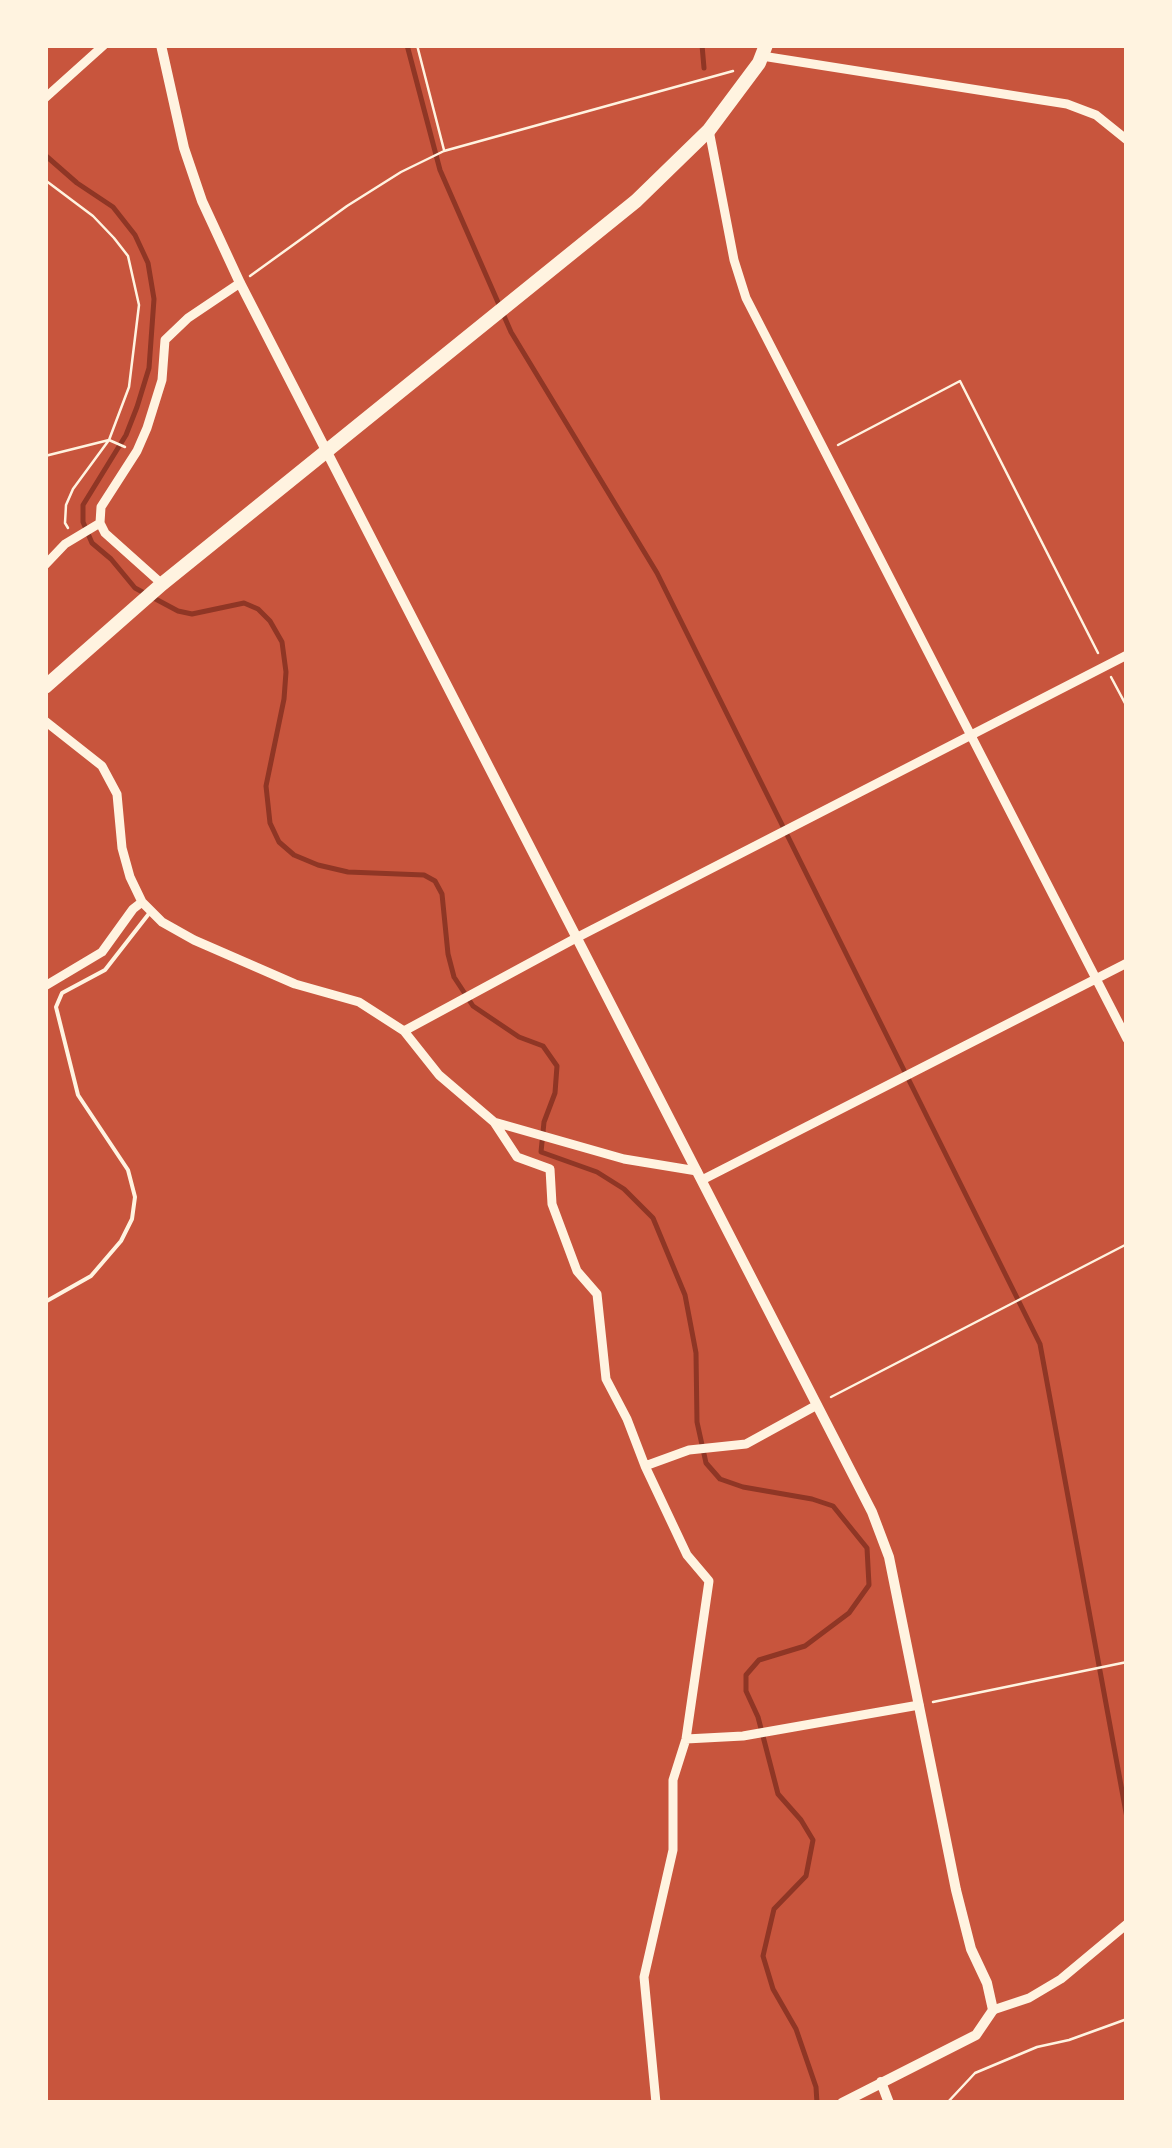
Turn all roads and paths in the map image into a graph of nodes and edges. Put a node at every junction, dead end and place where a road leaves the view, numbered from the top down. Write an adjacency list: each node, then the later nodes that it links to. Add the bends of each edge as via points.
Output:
1 (104, 45): 5 (street)
2 (162, 45): 10 (street, via 184,148)
3 (417, 45): 8 (path)
4 (762, 55): 6 (main road); 7 (street, via 1067,104 1096,115); 8 (path)
5 (45, 98)
6 (709, 130): 12 (main road, via 636,201); 14 (street, via 746,298)
7 (1127, 140)
8 (444, 151): 10 (path, via 348,206)
9 (45, 180): 11 (path, via 114,238 135,279 136,349)
10 (240, 282): 12 (street); 13 (street, via 165,340 162,380)
11 (109, 440): 13 (path); 15 (path); 17 (path, via 66,504 65,523)
12 (328, 450): 19 (main road); 28 (street)
13 (137, 452): 16 (street, via 102,507)
14 (825, 452): 21 (path, via 960,382); 25 (street)
15 (45, 456)
16 (100, 523): 17 (street); 19 (street)
17 (74, 538): 18 (street)
18 (45, 565)
19 (162, 584): 22 (main road)
20 (1127, 655): 21 (street)
21 (1105, 666): 23 (path); 25 (street)
22 (45, 687)
23 (1127, 707)
24 (45, 721): 26 (street, via 102,766 117,794 122,848)
25 (970, 736): 28 (street); 30 (street)
26 (142, 902): 27 (street); 31 (street, via 102,952)
27 (151, 911): 32 (street, via 194,940 295,984 359,1002); 37 (lane, via 105,970 62,993 56,1008 78,1095 128,1170 134,1197 121,1241 91,1276)
28 (576, 938): 32 (street); 35 (street)
29 (1127, 962): 30 (street)
30 (1096, 979): 33 (street); 35 (street)
31 (45, 986)
32 (404, 1031): 34 (street, via 439,1075)
33 (1127, 1040)
34 (494, 1122): 35 (street); 39 (street, via 517,1156 550,1168 558,1221 577,1271 597,1294 606,1380)
35 (700, 1176): 38 (street)
36 (1127, 1244): 38 (path)
37 (45, 1302)
38 (816, 1404): 39 (street, via 746,1444 689,1450); 41 (street, via 889,1557)
39 (645, 1466): 42 (street, via 687,1554 709,1581)
40 (1127, 1662): 41 (path)
41 (918, 1705): 42 (street, via 744,1736); 44 (street, via 956,1890)
42 (686, 1739): 47 (street, via 673,1780 673,1850 644,1977)
43 (1127, 1924): 44 (street, via 1061,1979)
44 (993, 2010): 46 (street, via 976,2034)
45 (1127, 2019): 50 (path, via 975,2072)
46 (881, 2082): 48 (street); 49 (street)
47 (656, 2103)
48 (842, 2103)
49 (889, 2103)
50 (947, 2103)

